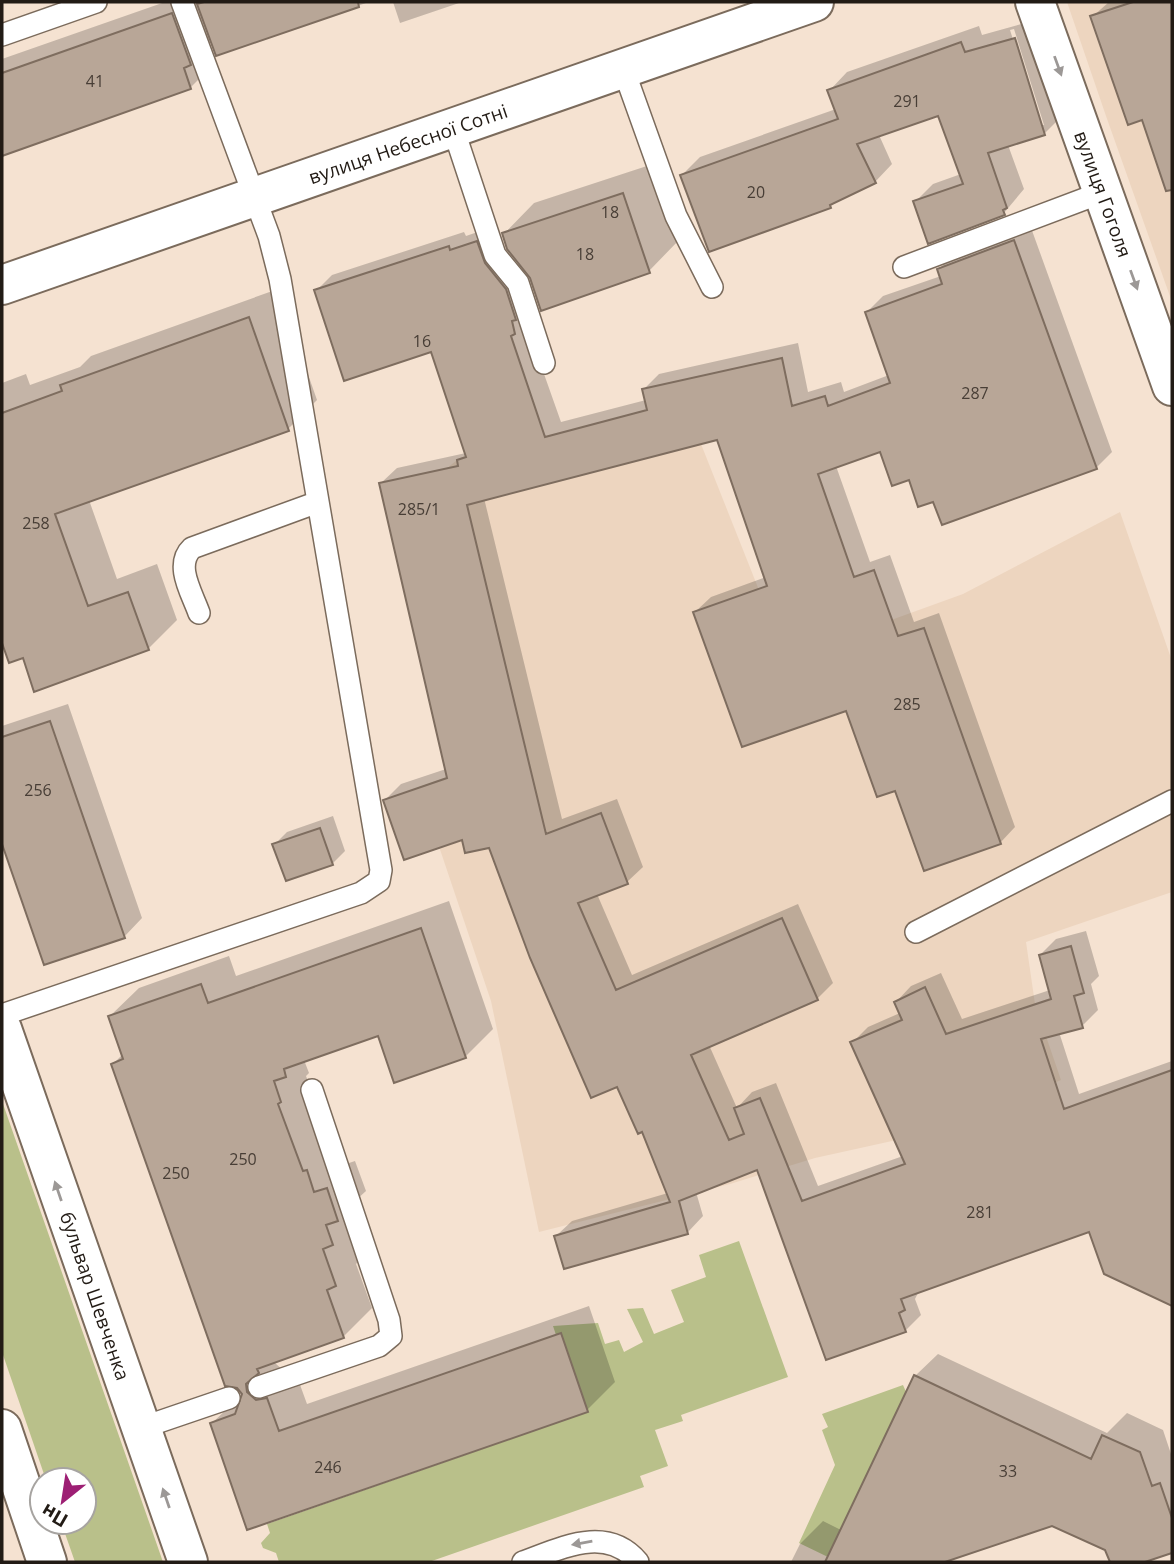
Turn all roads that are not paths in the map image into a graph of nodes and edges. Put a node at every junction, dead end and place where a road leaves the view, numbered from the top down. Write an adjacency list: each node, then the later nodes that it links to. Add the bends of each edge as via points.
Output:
1 (96, 2): 5 (lane)
2 (182, 2): 9 (lane)
3 (814, 2): 6 (street, вулиця Небесної Сотні)
4 (1035, 2): 8 (street, вулиця Гоголя, one-way to 8)
5 (2, 35)
6 (623, 68): 7 (street, вулиця Небесної Сотні); 12 (lane, via 682,231)
7 (453, 128): 9 (street, вулиця Небесної Сотні); 13 (lane, via 495,255 518,283)
8 (1103, 192): 10 (lane); 14 (street, вулиця Гоголя, one-way to 14)
9 (255, 197): 11 (street, вулиця Небесної Сотні); 15 (lane, via 280,279)
10 (904, 267)
11 (2, 285)
12 (712, 287)
13 (544, 363)
14 (1172, 386)
15 (318, 502): 16 (lane, via 192,548 183,564); 19 (lane, via 380,858 379,881 360,893)
16 (199, 613)
17 (1172, 801): 18 (lane)
18 (916, 932)
19 (2, 1015)
20 (2, 1029): 24 (street, бульвар Шевченка, one-way to 20)
21 (312, 1090): 22 (lane, via 391,1336 379,1346)
22 (259, 1387)
23 (229, 1398): 24 (lane)
24 (141, 1428): 27 (street, бульвар Шевченка, one-way to 24)
25 (2, 1429): 26 (street)
26 (47, 1562)
27 (188, 1562)
28 (523, 1562): 29 (lane, one-way to 28, via 619,1547 583,1540)
29 (638, 1562)

